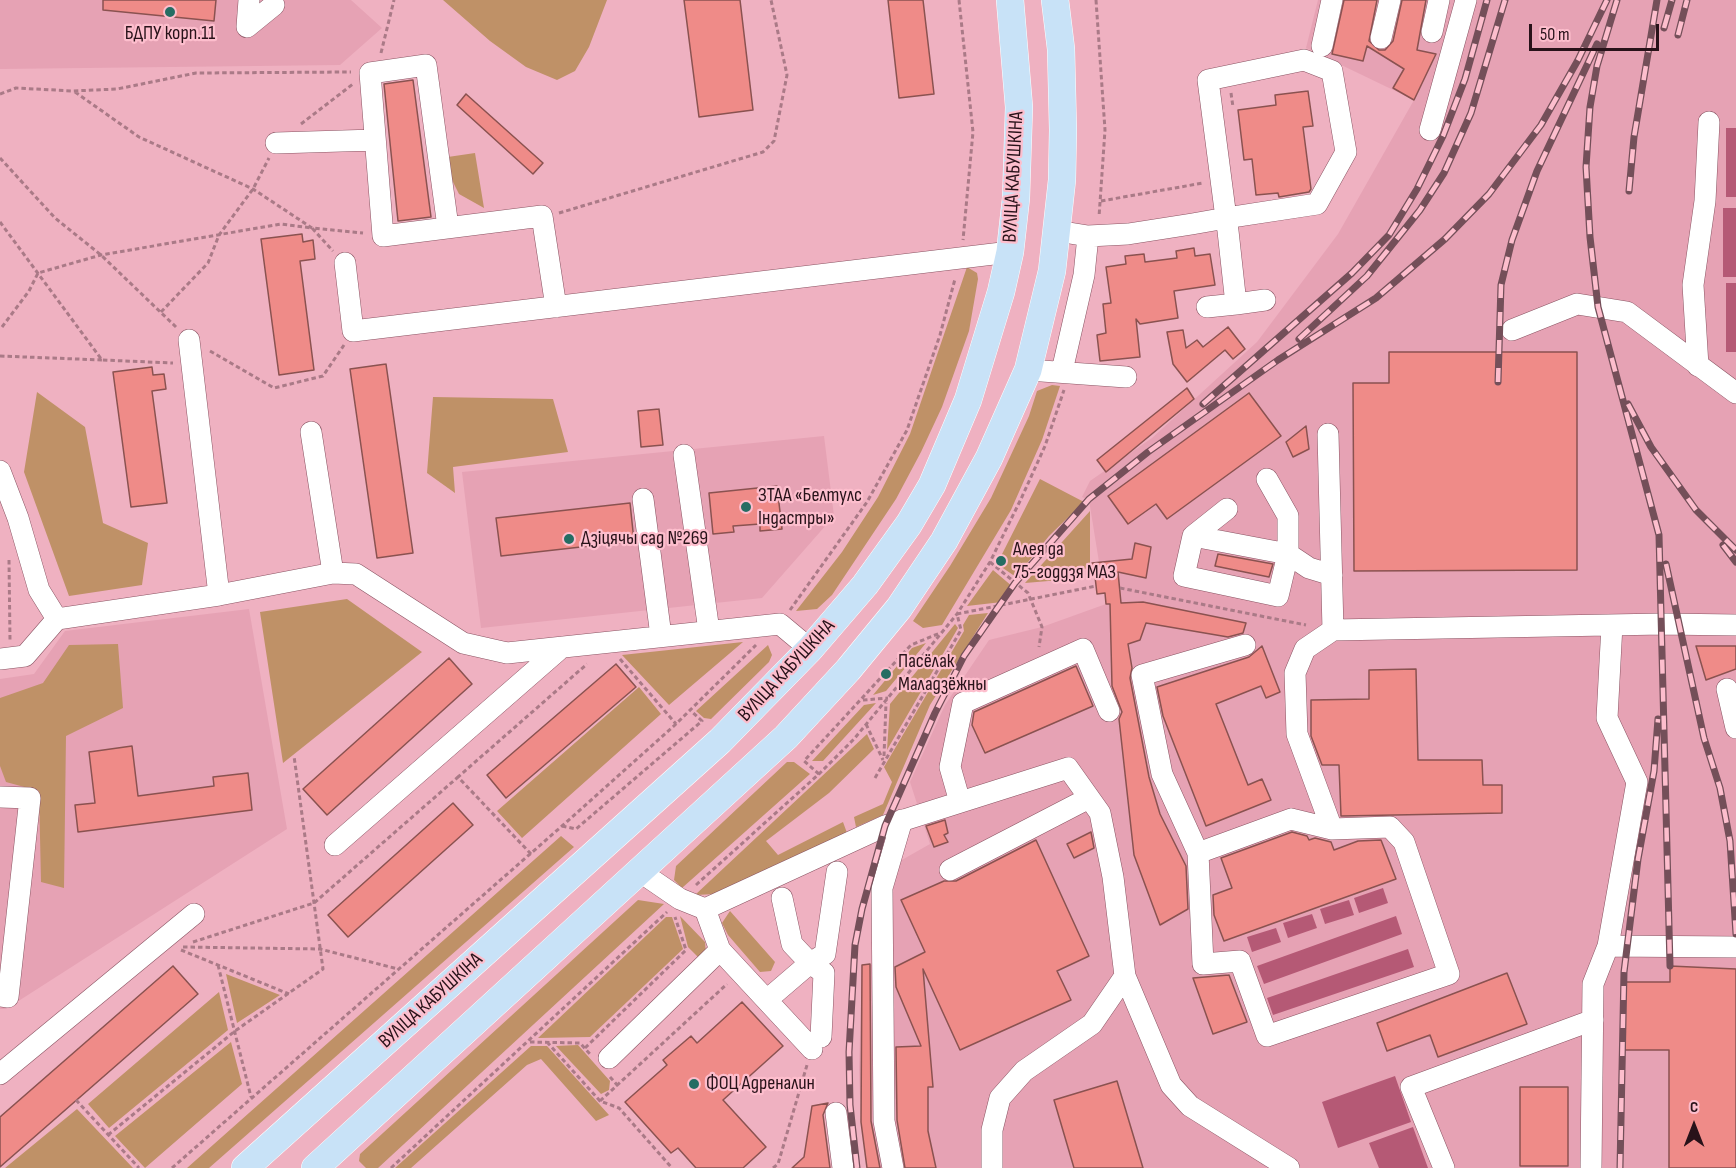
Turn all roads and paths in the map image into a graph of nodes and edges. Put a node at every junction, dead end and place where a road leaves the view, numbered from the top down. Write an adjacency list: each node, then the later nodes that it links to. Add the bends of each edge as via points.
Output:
1 (249, 0): 11 (lane, via 248,27)
2 (394, 0): 15 (path, via 383,50)
3 (771, 0): 28 (path, via 788,75 774,141 763,152 572,211)
4 (959, 0): 39 (path, via 973,132)
5 (1010, 0): 37 (main road, ВУЛІЦА КАБУШКІНА, via 1019,107)
6 (1055, 0): 33 (main road, via 1063,130)
7 (1332, 0): 14 (lane)
8 (1390, 0): 13 (lane)
9 (1439, 0): 12 (lane)
10 (1466, 0): 21 (lane)
11 (274, 5)
12 (1432, 32)
13 (1381, 38)
14 (1322, 46)
15 (370, 73): 16 (path, via 196,73 117,89); 22 (lane); 23 (path); 31 (lane, via 426,65)
16 (73, 91): 18 (path, via 16,88); 26 (path, via 139,136)
17 (1231, 92): 19 (path)
18 (0, 94)
19 (1233, 113)
20 (1709, 122): 54 (lane, via 1705,201 1693,285)
21 (1430, 130)
22 (375, 140): 23 (lane); 35 (lane)
23 (276, 143): 26 (path)
24 (0, 158): 38 (path, via 55,218)
25 (1221, 180): 27 (path); 29 (lane); 29 (lane, via 1208,80 1304,60 1332,71 1346,152 1317,204)
26 (253, 189): 32 (path); 34 (path)
27 (1101, 201)
28 (542, 216): 31 (lane); 44 (lane)
29 (1226, 218): 36 (lane, via 1128,234); 43 (lane)
30 (0, 222): 41 (path)
31 (448, 227): 35 (lane)
32 (312, 228): 34 (path, via 281,224); 35 (path); 40 (path)
33 (1057, 231): 36 (lane); 55 (main road, via 1052,272)
34 (219, 235): 38 (path); 46 (path, via 208,263)
35 (383, 236)
36 (1088, 236): 56 (lane, via 1084,275)
37 (1010, 252): 39 (lane); 61 (main road, ВУЛІЦА КАБУШКІНА, via 994,318)
38 (101, 255): 41 (path); 46 (path)
39 (961, 258): 44 (lane); 79 (path, via 940,335 907,429 867,502)
40 (345, 263): 49 (lane)
41 (38, 273): 47 (path); 52 (path)
42 (1265, 300): 43 (lane)
43 (1236, 304): 45 (lane)
44 (556, 307): 49 (lane)
45 (1207, 307)
46 (161, 312): 50 (path)
47 (2, 327)
48 (1512, 330): 54 (lane, via 1577,304 1627,312)
49 (353, 331): 50 (path, via 323,376 274,388)
50 (189, 340): 53 (lane)
51 (0, 356): 52 (path)
52 (102, 360): 53 (path)
53 (193, 364): 76 (lane)
54 (1698, 366): 58 (lane)
55 (1028, 370): 56 (lane); 63 (main road)
56 (1062, 371): 57 (lane)
57 (1126, 377)
58 (1736, 393)
59 (311, 432): 72 (lane)
60 (1328, 434): 73 (lane)
61 (952, 440): 63 (main road); 89 (main road, ВУЛІЦА КАБУШКІНА, via 909,524 865,585)
62 (684, 455): 83 (lane)
63 (989, 458): 114 (main road, via 922,575 848,670 786,737)
64 (0, 471): 78 (lane, via 39,590)
65 (1267, 479): 70 (lane, via 1287,516)
66 (643, 499): 85 (lane)
67 (1227, 509): 68 (lane)
68 (1193, 536): 70 (lane); 70 (lane, via 1184,576 1278,596)
69 (9, 554): 90 (path)
70 (1287, 554): 73 (lane, via 1309,568)
71 (990, 562): 77 (path, via 1028,593)
72 (333, 573): 76 (lane); 88 (lane, via 356,574 463,643 507,653)
73 (1332, 575): 82 (lane)
74 (1096, 586): 77 (path)
75 (1120, 588): 82 (path)
76 (219, 595): 78 (lane)
77 (1030, 600): 91 (path, via 1042,627); 100 (path, via 957,614 961,630)
78 (57, 619): 90 (lane, via 24,656)
79 (780, 624): 83 (lane); 89 (lane); 94 (path)
80 (1612, 625): 81 (lane); 82 (lane); 121 (lane, via 1607,718 1637,782)
81 (1736, 625)
82 (1333, 630): 109 (lane, via 1305,650 1295,673 1297,734)
83 (709, 631): 85 (lane)
84 (942, 633): 93 (path, via 911,645)
85 (661, 636): 86 (lane)
86 (607, 644): 88 (lane); 96 (path); 102 (path)
87 (1245, 645): 111 (lane, via 1142,675 1162,774)
88 (562, 647): 110 (lane)
89 (810, 649): 150 (main road, ВУЛІЦА КАБУШКІНА, via 711,749)
90 (5, 659)
91 (1035, 670): 95 (lane, via 1083,649); 106 (lane, via 963,703 950,767)
92 (1727, 690): 98 (lane)
93 (861, 700): 100 (path, via 887,700); 101 (path, via 804,761)
94 (689, 709): 96 (path); 108 (path, via 702,721 576,829)
95 (1109, 711)
96 (676, 724): 108 (path)
97 (866, 724): 100 (path)
98 (1736, 728)
99 (294, 756): 117 (path)
100 (884, 759): 103 (path)
101 (819, 774)
102 (458, 777): 112 (path); 117 (path)
103 (875, 778)
104 (0, 796): 132 (lane, via 30,798 8,997)
105 (1089, 798): 106 (lane, via 1068,768); 113 (lane); 130 (lane, via 1100,813 1113,877)
106 (960, 802): 107 (lane)
107 (902, 820): 119 (lane); 155 (lane, via 882,888 884,1121)
108 (562, 826): 112 (path)
109 (1332, 829): 111 (lane, via 1291,819); 111 (lane, via 1390,827 1404,842 1449,974 1267,1036 1240,961 1203,964)
110 (335, 845)
111 (1198, 853)
112 (531, 854): 128 (path)
113 (950, 870)
114 (639, 872): 119 (lane, via 680,899); 151 (main road)
115 (837, 872): 126 (lane, via 825,954)
116 (782, 898): 126 (lane, via 792,945)
117 (314, 903): 123 (path); 124 (path)
118 (672, 908): 139 (path, via 686,950)
119 (705, 909): 125 (lane)
120 (194, 914): 141 (lane)
121 (1608, 946): 122 (lane); 134 (lane, via 1593,984)
122 (1736, 946)
123 (176, 947): 124 (path); 127 (path)
124 (320, 949): 128 (path); 131 (path, via 323,969)
125 (720, 950): 129 (lane); 140 (lane)
126 (810, 963): 133 (lane); 138 (lane, via 824,973)
127 (218, 965): 131 (path); 135 (path)
128 (398, 969): 143 (path)
129 (740, 971): 133 (lane); 142 (path)
130 (1125, 976): 156 (lane, via 1092,1024 1024,1071 1000,1098 992,1130); 157 (lane, via 1171,1085 1190,1106)
131 (289, 994): 135 (path)
132 (0, 996)
133 (768, 999): 138 (lane)
134 (1593, 1020): 158 (lane, via 1411,1087); 159 (lane)
135 (235, 1031): 143 (path); 147 (path)
136 (528, 1042): 137 (path)
137 (547, 1042): 139 (path, via 580,1043); 145 (path)
138 (817, 1043): 153 (path, via 778,1164)
139 (585, 1048): 140 (path)
140 (602, 1061): 142 (path)
141 (0, 1074)
142 (618, 1086): 145 (path)
143 (251, 1097): 149 (path)
144 (76, 1100): 147 (path)
145 (600, 1101): 152 (path, via 619,1108)
146 (836, 1113): 154 (lane)
147 (108, 1135): 148 (path)
148 (140, 1168)
149 (172, 1168)
150 (245, 1168)
151 (315, 1168)
152 (672, 1168)
153 (773, 1168)
154 (843, 1168)
155 (893, 1168)
156 (992, 1168)
157 (1289, 1168)
158 (1444, 1168)
159 (1591, 1168)

